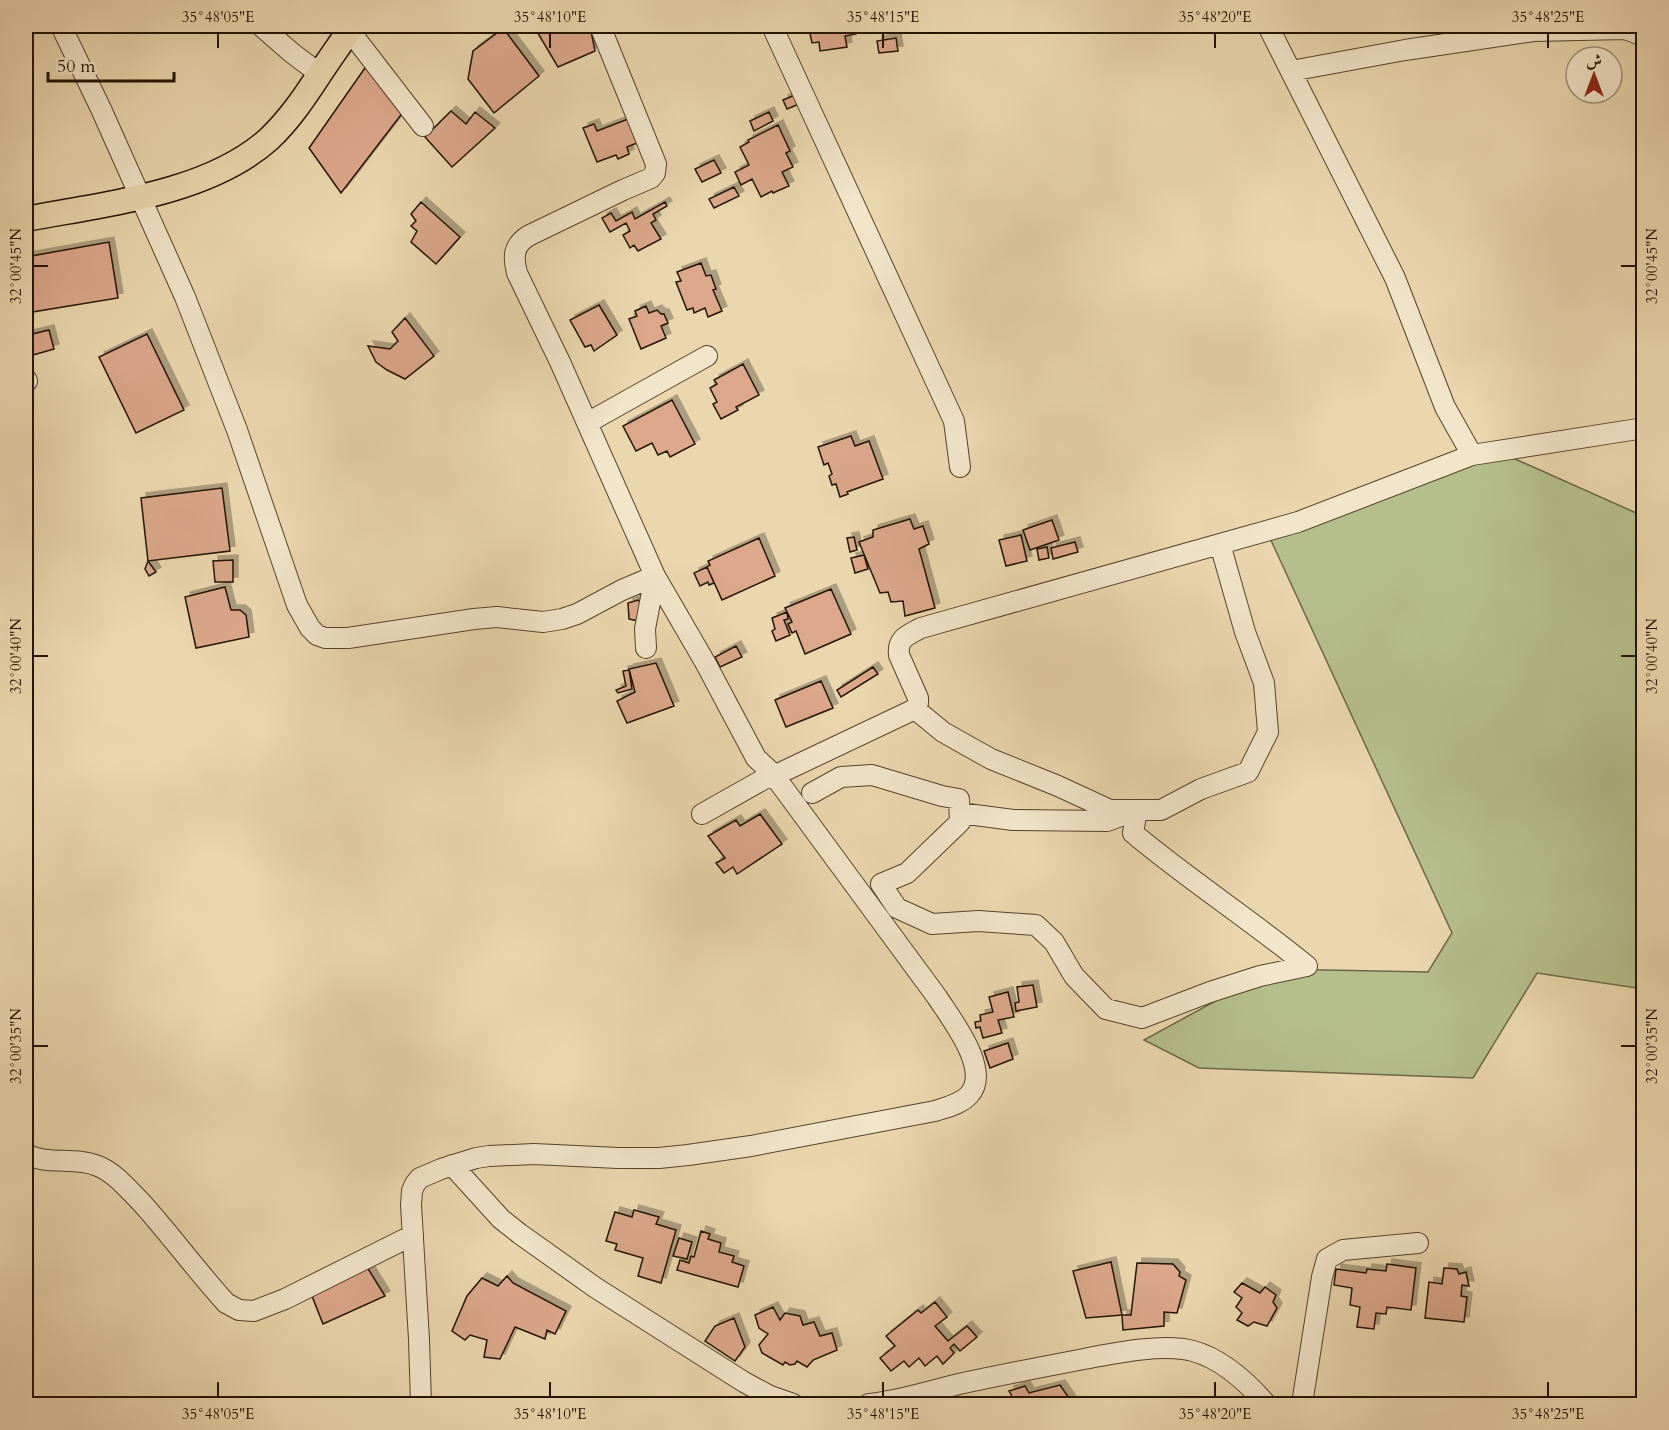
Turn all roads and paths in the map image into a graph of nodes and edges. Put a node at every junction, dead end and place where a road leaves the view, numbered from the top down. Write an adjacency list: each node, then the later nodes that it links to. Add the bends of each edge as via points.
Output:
1 (61, 26): 11 (street)
2 (261, 26): 9 (street)
3 (600, 26): 14 (street, via 656,164 656,173 528,236 514,251 517,273)
4 (772, 26): 17 (street, via 954,421)
5 (1268, 26): 8 (street)
6 (351, 28): 9 (main road); 10 (street)
7 (1644, 36): 8 (street, via 1625,29 1534,31)
8 (1291, 71): 16 (street, via 1395,278 1445,407)
9 (320, 74): 11 (main road, via 301,103 250,154 227,169)
10 (423, 126)
11 (140, 197): 12 (main road); 19 (street, via 185,297 237,430 297,605 317,635 348,638 497,617 543,622 562,619)
12 (26, 219)
13 (707, 356): 14 (street)
14 (587, 423): 19 (street)
15 (1644, 428): 16 (street)
16 (1472, 455): 18 (street, via 1298,522)
17 (960, 467)
18 (1220, 544): 21 (street, via 921,628 903,637 899,655 918,698); 24 (street, via 1264,682 1268,732 1248,772 1201,789 1161,810)
19 (656, 576): 20 (street, via 645,629); 22 (street, via 756,758)
20 (646, 648)
21 (915, 709): 22 (street); 24 (street, via 943,732 991,759 1110,810)
22 (773, 774): 26 (street); 28 (street, via 961,1035 976,1072 971,1094 935,1111 688,1155 659,1158 508,1154)
23 (812, 793): 25 (street, via 841,777 872,775 959,799)
24 (1137, 810): 25 (street, via 1107,821 1013,820); 25 (street, via 1133,833 1307,966 1260,976 1142,1018 1106,1009 1074,976 1054,942 1035,925 978,921 932,924 897,908 881,884 907,873 960,822)
25 (960, 813)
26 (702, 814)
27 (26, 1154): 29 (street, via 45,1161 90,1163 112,1175 149,1211 226,1303 239,1310 254,1311 285,1299)
28 (452, 1165): 29 (street, via 414,1184); 32 (street, via 501,1219 596,1288 744,1383)
29 (413, 1235): 31 (street)
30 (1418, 1243): 35 (street, via 1343,1250 1327,1259)
31 (420, 1404)
32 (793, 1404)
33 (869, 1404): 34 (street, via 1041,1366 1175,1348 1203,1354 1222,1365)
34 (1266, 1404)
35 (1302, 1404)

